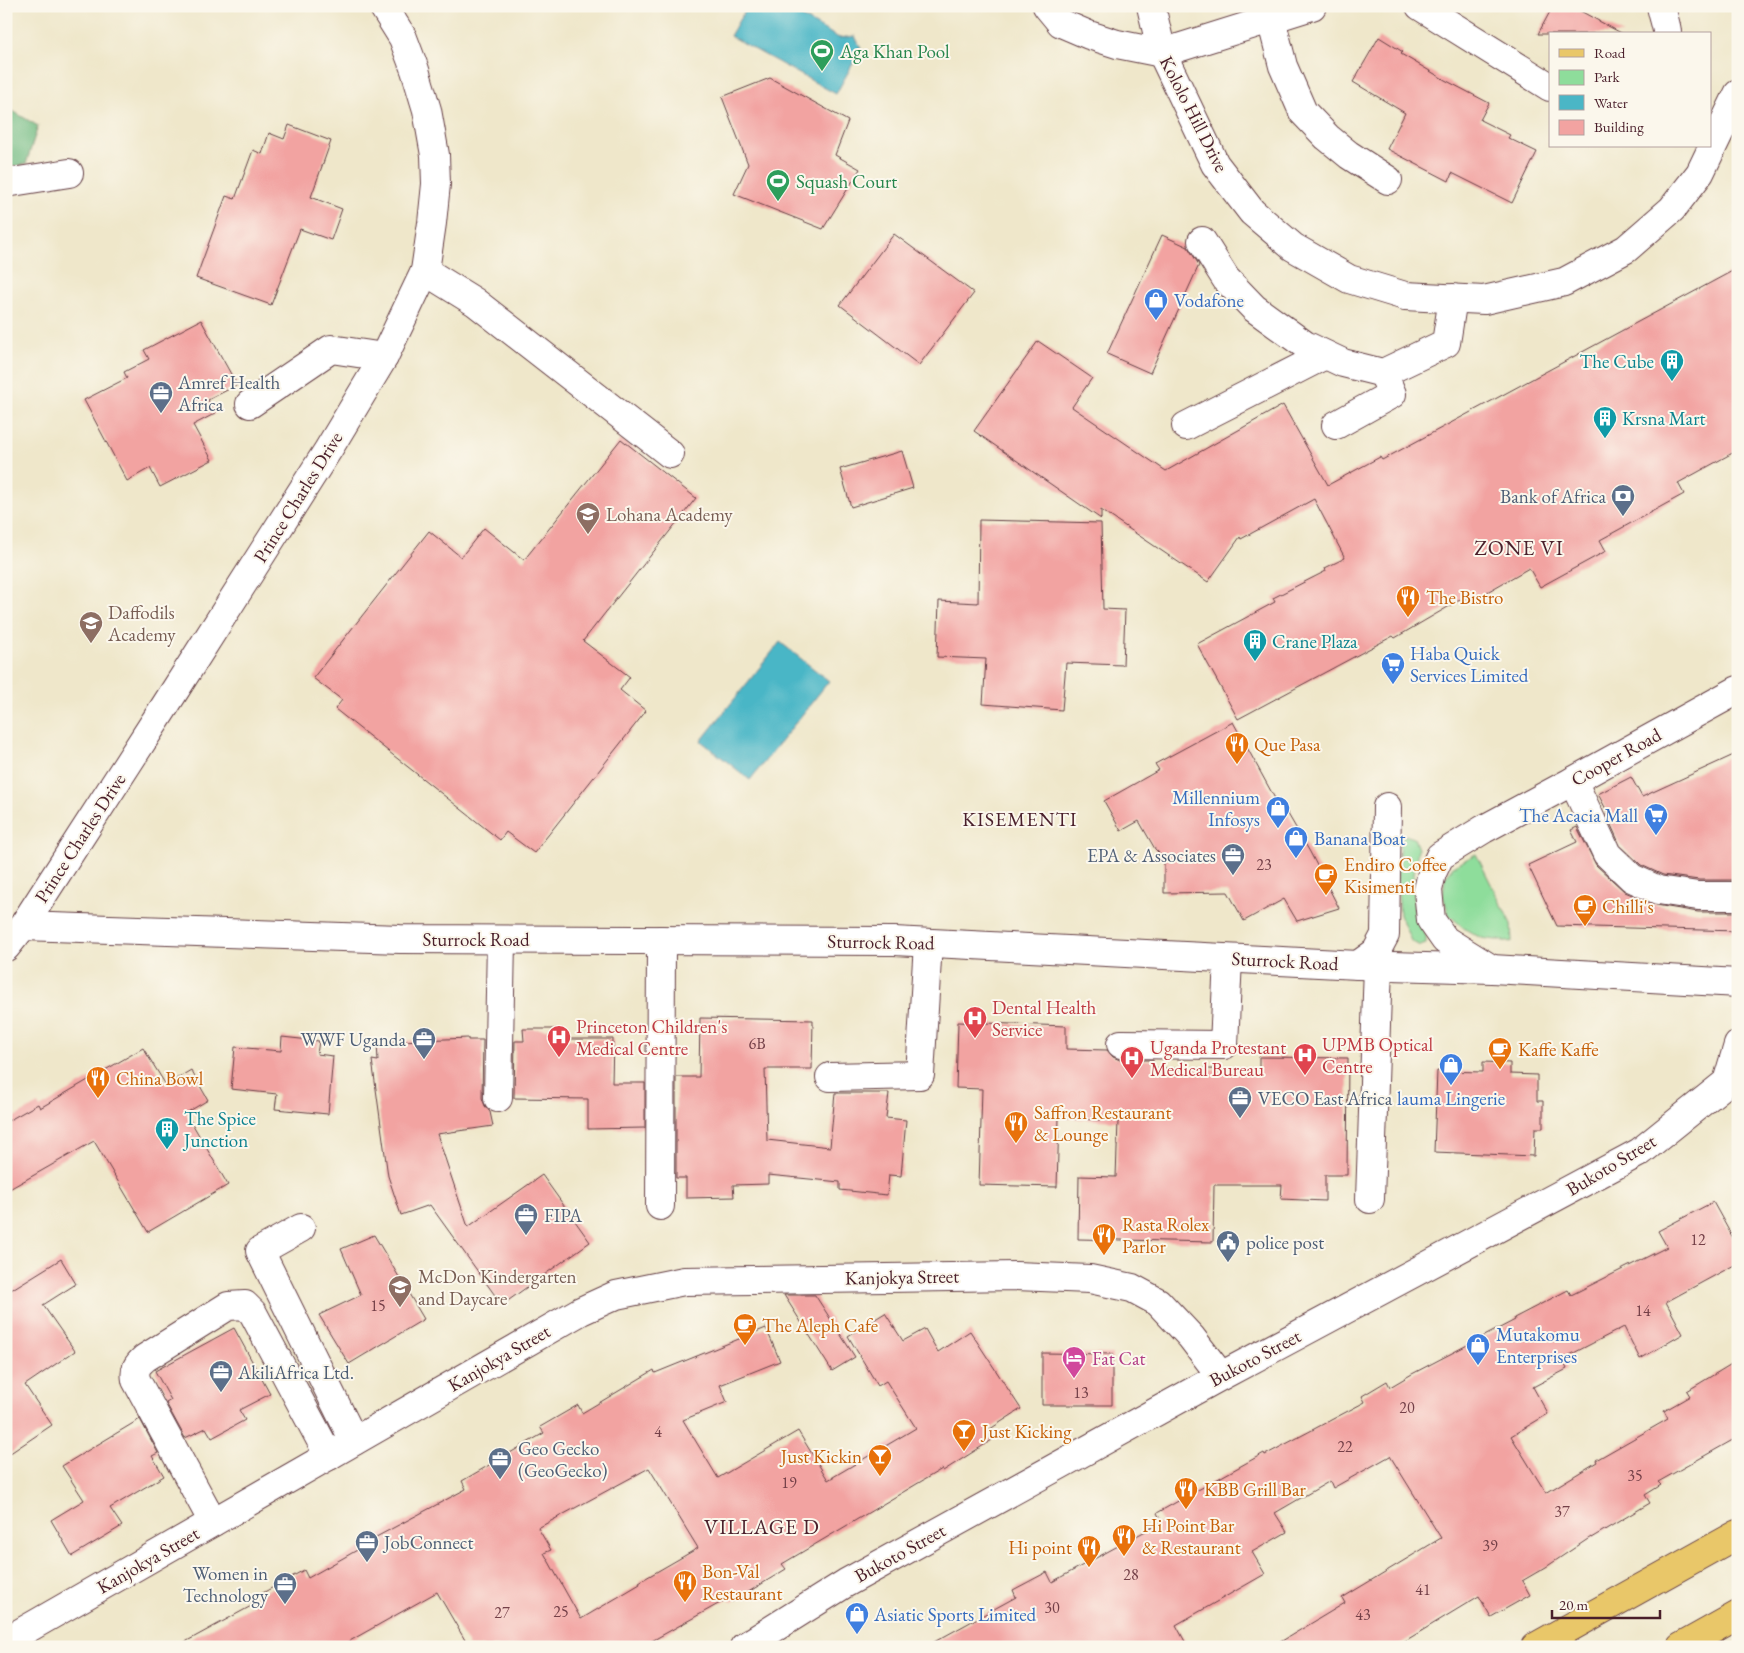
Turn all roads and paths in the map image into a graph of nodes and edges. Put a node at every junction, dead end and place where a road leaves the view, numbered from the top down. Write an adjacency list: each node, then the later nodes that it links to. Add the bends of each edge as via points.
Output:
1 (383, 6): 16 (street, Prince Charles Drive, via 403,38 415,70 435,154 436,184)
2 (1047, 6): 9 (street, via 1060,23 1088,35)
3 (1152, 6): 9 (street, Kololo Hill Drive)
4 (1312, 6): 7 (street)
5 (1420, 6): 10 (street)
6 (1661, 6): 8 (street)
7 (1271, 19): 9 (street); 13 (street, via 1283,66 1303,112 1349,155)
8 (1668, 32)
9 (1162, 53): 17 (street, Kololo Hill Drive, via 1215,164 1252,212 1293,247 1349,279 1405,296)
10 (1549, 86)
11 (1736, 101): 17 (street, Kololo Hill Drive, via 1700,173 1672,209 1626,248 1564,282 1484,300)
12 (69, 172): 14 (street)
13 (1388, 180)
14 (6, 183)
15 (1202, 241): 18 (street, via 1226,279 1254,308 1305,345)
16 (425, 271): 19 (street, Prince Charles Drive); 24 (street, via 475,302)
17 (1453, 298): 20 (street, via 1446,343)
18 (1326, 354): 20 (street, via 1343,364); 23 (street)
19 (384, 357): 21 (street, via 331,349); 29 (street, Prince Charles Drive, via 176,690)
20 (1383, 373): 22 (street, via 1392,394)
21 (250, 404)
22 (1336, 425)
23 (1186, 426)
24 (670, 454)
25 (1738, 690): 26 (street, Cooper Road)
26 (1573, 782): 28 (street, via 1607,854 1632,878 1658,890 1698,896); 35 (street, Cooper Road, via 1451,848 1440,856 1432,873 1428,890 1430,920 1445,940)
27 (1386, 807): 34 (street, via 1385,935)
28 (1738, 896)
29 (14, 936): 30 (street, Sturrock Road)
30 (501, 940): 31 (street, Sturrock Road); 40 (street)
31 (661, 940): 32 (street, Sturrock Road); 42 (street)
32 (928, 943): 33 (street, Sturrock Road); 39 (street, via 920,1075)
33 (1228, 958): 34 (street, Sturrock Road); 37 (street, via 1224,1046)
34 (1368, 965): 35 (street, Sturrock Road); 41 (street)
35 (1492, 969): 36 (street, Sturrock Road)
36 (1738, 983)
37 (1121, 1044)
38 (1738, 1045): 44 (street, Bukoto Street, via 1727,1082 1640,1152)
39 (830, 1077)
40 (498, 1098)
41 (1370, 1199)
42 (660, 1206)
43 (301, 1228): 45 (street, via 260,1251)
44 (1221, 1376): 45 (street, Kanjokya Street, via 1158,1302 1132,1288 1090,1279 1016,1276 684,1281 616,1295 581,1311); 51 (street, Bukoto Street, via 846,1583)
45 (354, 1441): 46 (street, Kanjokya Street)
46 (329, 1456): 47 (street, Kanjokya Street); 47 (street, via 253,1313 245,1305 228,1306 145,1358 135,1372 136,1380)
47 (213, 1522): 50 (street, Kanjokya Street)
48 (1738, 1534): 52 (main road)
49 (1738, 1615): 53 (main road)
50 (6, 1641)
51 (744, 1647)
52 (1535, 1647)
53 (1681, 1647)

